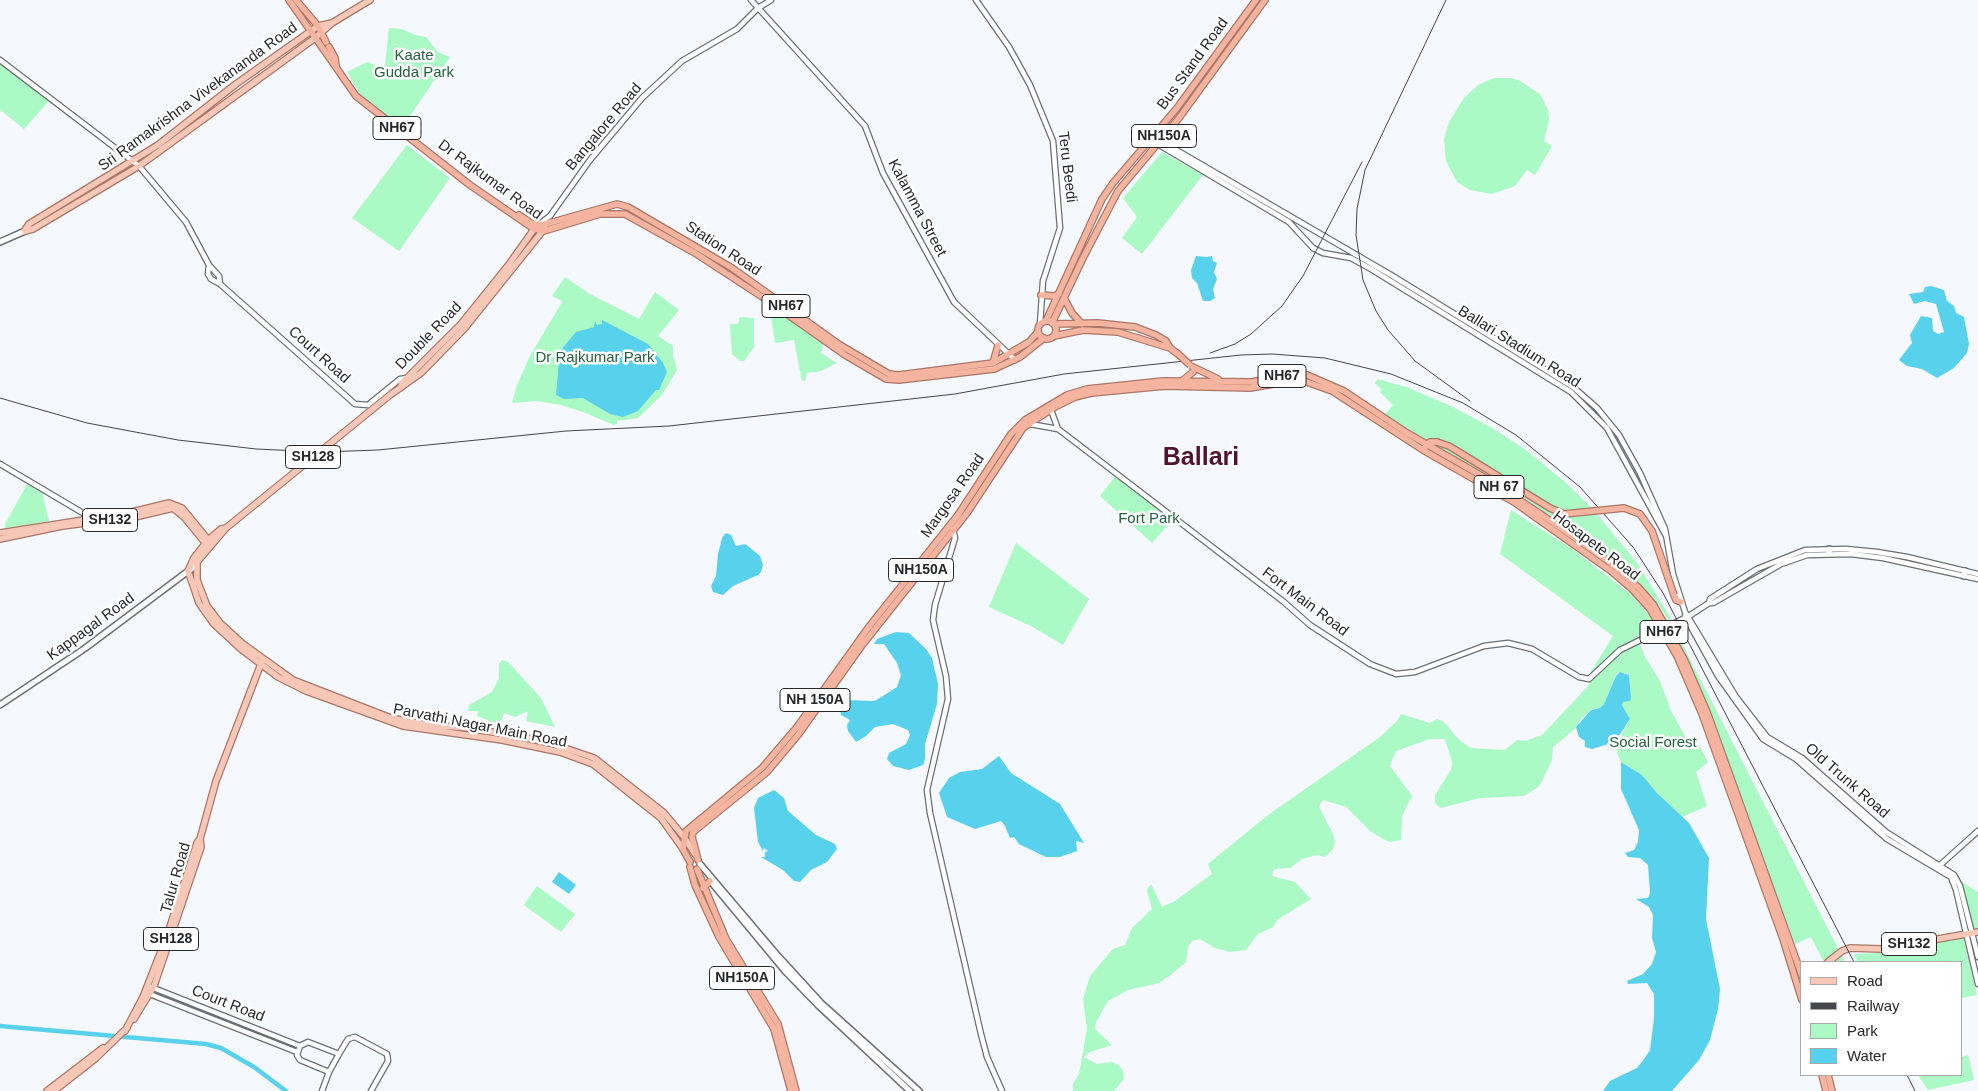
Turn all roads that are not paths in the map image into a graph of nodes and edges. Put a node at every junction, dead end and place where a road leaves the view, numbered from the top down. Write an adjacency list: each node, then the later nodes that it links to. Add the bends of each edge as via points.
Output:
1 (289, 0): 10 (highway, Dr Rajkumar Road / NH67)
2 (296, 0): 10 (highway, Dr Rajkumar Road / NH67)
3 (370, 0): 11 (main road)
4 (751, 0): 9 (street, Kalamma Street)
5 (771, 0): 9 (street, Bangalore Road)
6 (976, 0): 32 (street, Teru Beedi, via 1009,47 1053,141 1060,228)
7 (1256, 0): 18 (highway, Bus Stand Road / NH150A)
8 (1265, 0): 19 (highway, Bus Stand Road / NH150A)
9 (758, 8): 23 (street, Bangalore Road, via 737,29 682,62 642,98 590,160); 39 (street, Kalamma Street, via 865,126 883,173 954,302)
10 (304, 15): 12 (highway, Dr Rajkumar Road / NH67); 13 (highway, Dr Rajkumar Road / NH67)
11 (332, 22): 12 (main road, Sri Ramakrishna Vivekananda Road); 14 (main road, Sri Ramakrishna Vivekananda Road)
12 (318, 26): 13 (main road, Sri Ramakrishna Vivekananda Road); 14 (highway, Dr Rajkumar Road / NH67)
13 (311, 31): 15 (highway, Dr Rajkumar Road / NH67); 22 (main road, Sri Ramakrishna Vivekananda Road, via 236,84)
14 (322, 33): 15 (main road, Sri Ramakrishna Vivekananda Road); 17 (highway, Dr Rajkumar Road / NH67)
15 (315, 38): 17 (highway, Dr Rajkumar Road / NH67); 22 (main road, Sri Ramakrishna Vivekananda Road)
16 (0, 60): 22 (street, Court Road)
17 (336, 66): 25 (highway, Dr Rajkumar Road / NH67, via 347,86 366,106)
18 (1200, 76): 19 (highway); 20 (highway, Bus Stand Road / NH150A)
19 (1206, 82): 21 (highway, Bus Stand Road / NH150A)
20 (1152, 138): 21 (street, Ballari Stadium Road); 33 (highway, Bus Stand Road / NH150A, via 1102,199)
21 (1159, 143): 33 (highway, Bus Stand Road / NH150A, via 1114,197); 56 (street, Ballari Stadium Road, via 1391,275 1573,387 1609,422); 57 (street, Ballari Stadium Road, via 1289,222 1313,248 1322,253 1351,258 1371,269 1571,392 1604,424)
22 (137, 164): 26 (main road, Sri Ramakrishna Vivekananda Road, via 29,224); 30 (street, Court Road, via 186,222)
23 (550, 216): 24 (street, Bangalore Road); 25 (street, Bangalore Road)
24 (547, 223): 25 (highway, NH67); 27 (main road, SH128); 45 (highway, Station Road / NH67, via 617,204 628,206 732,268)
25 (536, 227): 27 (highway, Dr Rajkumar Road / NH67); 46 (main road, Double Road / SH128, via 461,324)
26 (25, 230): 28 (main road, Sri Ramakrishna Vivekananda Road)
27 (544, 231): 45 (highway, Station Road / NH67, via 600,214 625,214 695,253 845,355); 50 (main road, Double Road / SH128, via 454,340 411,382)
28 (2, 240): 29 (main road)
29 (0, 246)
30 (209, 265): 31 (street, Court Road, via 216,272); 31 (street, Court Road, via 210,276)
31 (220, 284): 46 (street, Court Road, via 355,404 368,405 400,379)
32 (1041, 295): 33 (highway); 34 (street, Teru Beedi)
33 (1062, 296): 34 (highway, Bus Stand Road / NH150A); 34 (highway, Bus Stand Road / NH150A, via 1060,306); 35 (highway)
34 (1048, 323): 35 (highway); 36 (highway); 37 (highway, via 1056,330)
35 (1082, 324): 40 (highway, via 1135,327 1156,334)
36 (1038, 332): 38 (highway); 41 (highway, Station Road / NH67)
37 (1054, 336): 38 (highway, NH67); 40 (highway, NH67, via 1094,329 1118,332)
38 (1044, 338): 42 (highway, Station Road / NH67)
39 (998, 345): 41 (street, Kalamma Street); 43 (highway)
40 (1170, 348): 44 (highway, bridge)
41 (1009, 355): 42 (street, Kalamma Street); 43 (highway, Station Road / NH67)
42 (1015, 360): 45 (highway, Station Road / NH67, via 994,369 939,376 893,381)
43 (993, 363): 45 (highway, Station Road / NH67)
44 (1194, 369): 47 (highway); 48 (highway); 49 (highway)
45 (882, 375)
46 (408, 378): 50 (main road, Double Road / SH128)
47 (1204, 383): 48 (highway, NH150A); 49 (highway, NH67)
48 (1182, 384): 52 (highway, NH150A, via 1091,394); 53 (highway, via 1123,385 1078,391 1046,406)
49 (1226, 385): 51 (highway, NH67, via 1287,375 1308,375); 55 (highway, Hosapete Road / NH67, via 1250,388 1291,381 1312,382)
50 (400, 387): 62 (main road, SH128)
51 (1352, 396): 55 (highway, Hosapete Road / NH 67)
52 (1050, 410): 53 (highway, NH150A); 54 (street, Fort Main Road)
53 (1027, 422): 54 (street, Fort Main Road); 63 (highway, NH150A); 63 (highway, Margosa Road / NH 150A, via 1018,427)
54 (1058, 429): 76 (street, Fort Main Road, via 1310,625 1370,664 1396,674 1415,672 1484,646 1508,643 1532,649 1579,677 1589,678 1620,650)
55 (1424, 447): 74 (highway, bridge, via 1430,442 1450,446 1564,514 1624,508 1640,514 1652,531 1676,600); 76 (highway, Hosapete Road / NH 67, via 1494,483 1608,561 1653,604)
56 (1632, 456): 57 (street); 66 (street, Ballari Stadium Road)
57 (1626, 459): 66 (street, Ballari Stadium Road)
58 (0, 464): 59 (street)
59 (90, 517): 60 (street); 61 (main road, SH132, via 128,513 169,503 182,508); 65 (main road, SH132)
60 (97, 522): 67 (main road, SH132); 68 (main road, SH132, via 173,508)
61 (199, 527): 64 (main road); 68 (main road, SH132)
62 (226, 528): 64 (main road, SH128); 68 (main road, SH128)
63 (952, 528): 81 (highway, Margosa Road / NH 150A, via 868,628 797,727 762,768); 83 (highway, NH150A, via 767,772 697,829 692,837); 111 (street, via 955,538 933,620 948,699 927,790 981,1034)
64 (217, 532): 68 (main road, SH128)
65 (0, 533)
66 (1666, 534): 74 (street)
67 (0, 539)
68 (208, 544): 69 (main road, SH128); 70 (main road, via 194,558)
69 (195, 566): 70 (main road, Kappagal Road); 77 (main road, via 199,588 213,615)
70 (188, 571): 77 (main road, Parvathi Nagar Main Road, via 200,603 213,623); 78 (main road, Kappagal Road, via 84,649)
71 (1964, 573): 72 (street); 73 (street); 75 (street, via 1829,551 1781,564 1713,604 1708,603)
72 (1978, 574)
73 (1978, 579)
74 (1681, 602): 75 (street)
75 (1688, 618): 76 (street); 85 (street, Old Trunk Road, via 1736,696 1767,736 1799,755 1886,832); 85 (street, via 1727,690 1759,736 1796,759 1887,839)
76 (1665, 628): 91 (highway, Hosapete Road / NH 67, via 1696,686); 93 (highway, Hosapete Road / NH67, via 1702,714)
77 (262, 662): 79 (main road, Parvathi Nagar Main Road, via 288,683 403,726 502,740 560,752 593,764); 79 (main road, Parvathi Nagar Main Road, via 293,680 392,718 520,737 580,752 614,772 664,813); 94 (main road, Talur Road / SH128, via 216,781)
78 (0, 705)
79 (674, 829): 81 (main road); 82 (main road)
80 (1978, 830): 85 (street)
81 (685, 834): 82 (highway, NH150A); 83 (main road)
82 (684, 849): 84 (highway, NH150A)
83 (695, 854): 84 (highway, NH150A)
84 (696, 865): 86 (main road); 87 (highway, NH150A); 107 (highway, NH150A, via 695,885 719,938 774,1029)
85 (1938, 866): 88 (street, Old Trunk Road, via 1958,881)
86 (710, 878): 87 (highway); 109 (main road, via 784,970); 110 (main road, via 821,1003)
87 (703, 888): 108 (highway, NH150A, via 726,939 778,1024)
88 (1972, 933): 89 (street, Old Trunk Road); 90 (main road, SH132, via 1881,949 1847,949); 92 (street, Old Trunk Road)
89 (1978, 957)
90 (1829, 961)
91 (1800, 970)
92 (1978, 984)
93 (1800, 985)
94 (150, 987): 95 (main road, Talur Road / SH128); 97 (street, Court Road)
95 (148, 993): 96 (main road, Talur Road / SH128, via 125,1031); 98 (street, Court Road)
96 (111, 1044): 103 (main road, Talur Road / SH128); 104 (main road, Talur Road / SH128)
97 (300, 1046): 98 (street); 99 (street, Court Road, via 308,1042)
98 (297, 1052): 100 (street, Court Road, via 300,1060)
99 (339, 1054): 100 (street); 106 (street, via 348,1039 355,1037 387,1054 388,1061)
100 (329, 1072): 105 (street)
101 (1822, 1076): 112 (highway)
102 (1828, 1076): 113 (highway)
103 (47, 1091)
104 (54, 1091)
105 (322, 1091)
106 (371, 1091)
107 (791, 1091)
108 (796, 1091)
109 (910, 1091)
110 (918, 1091)
111 (1002, 1091)
112 (1826, 1091)
113 (1832, 1091)

